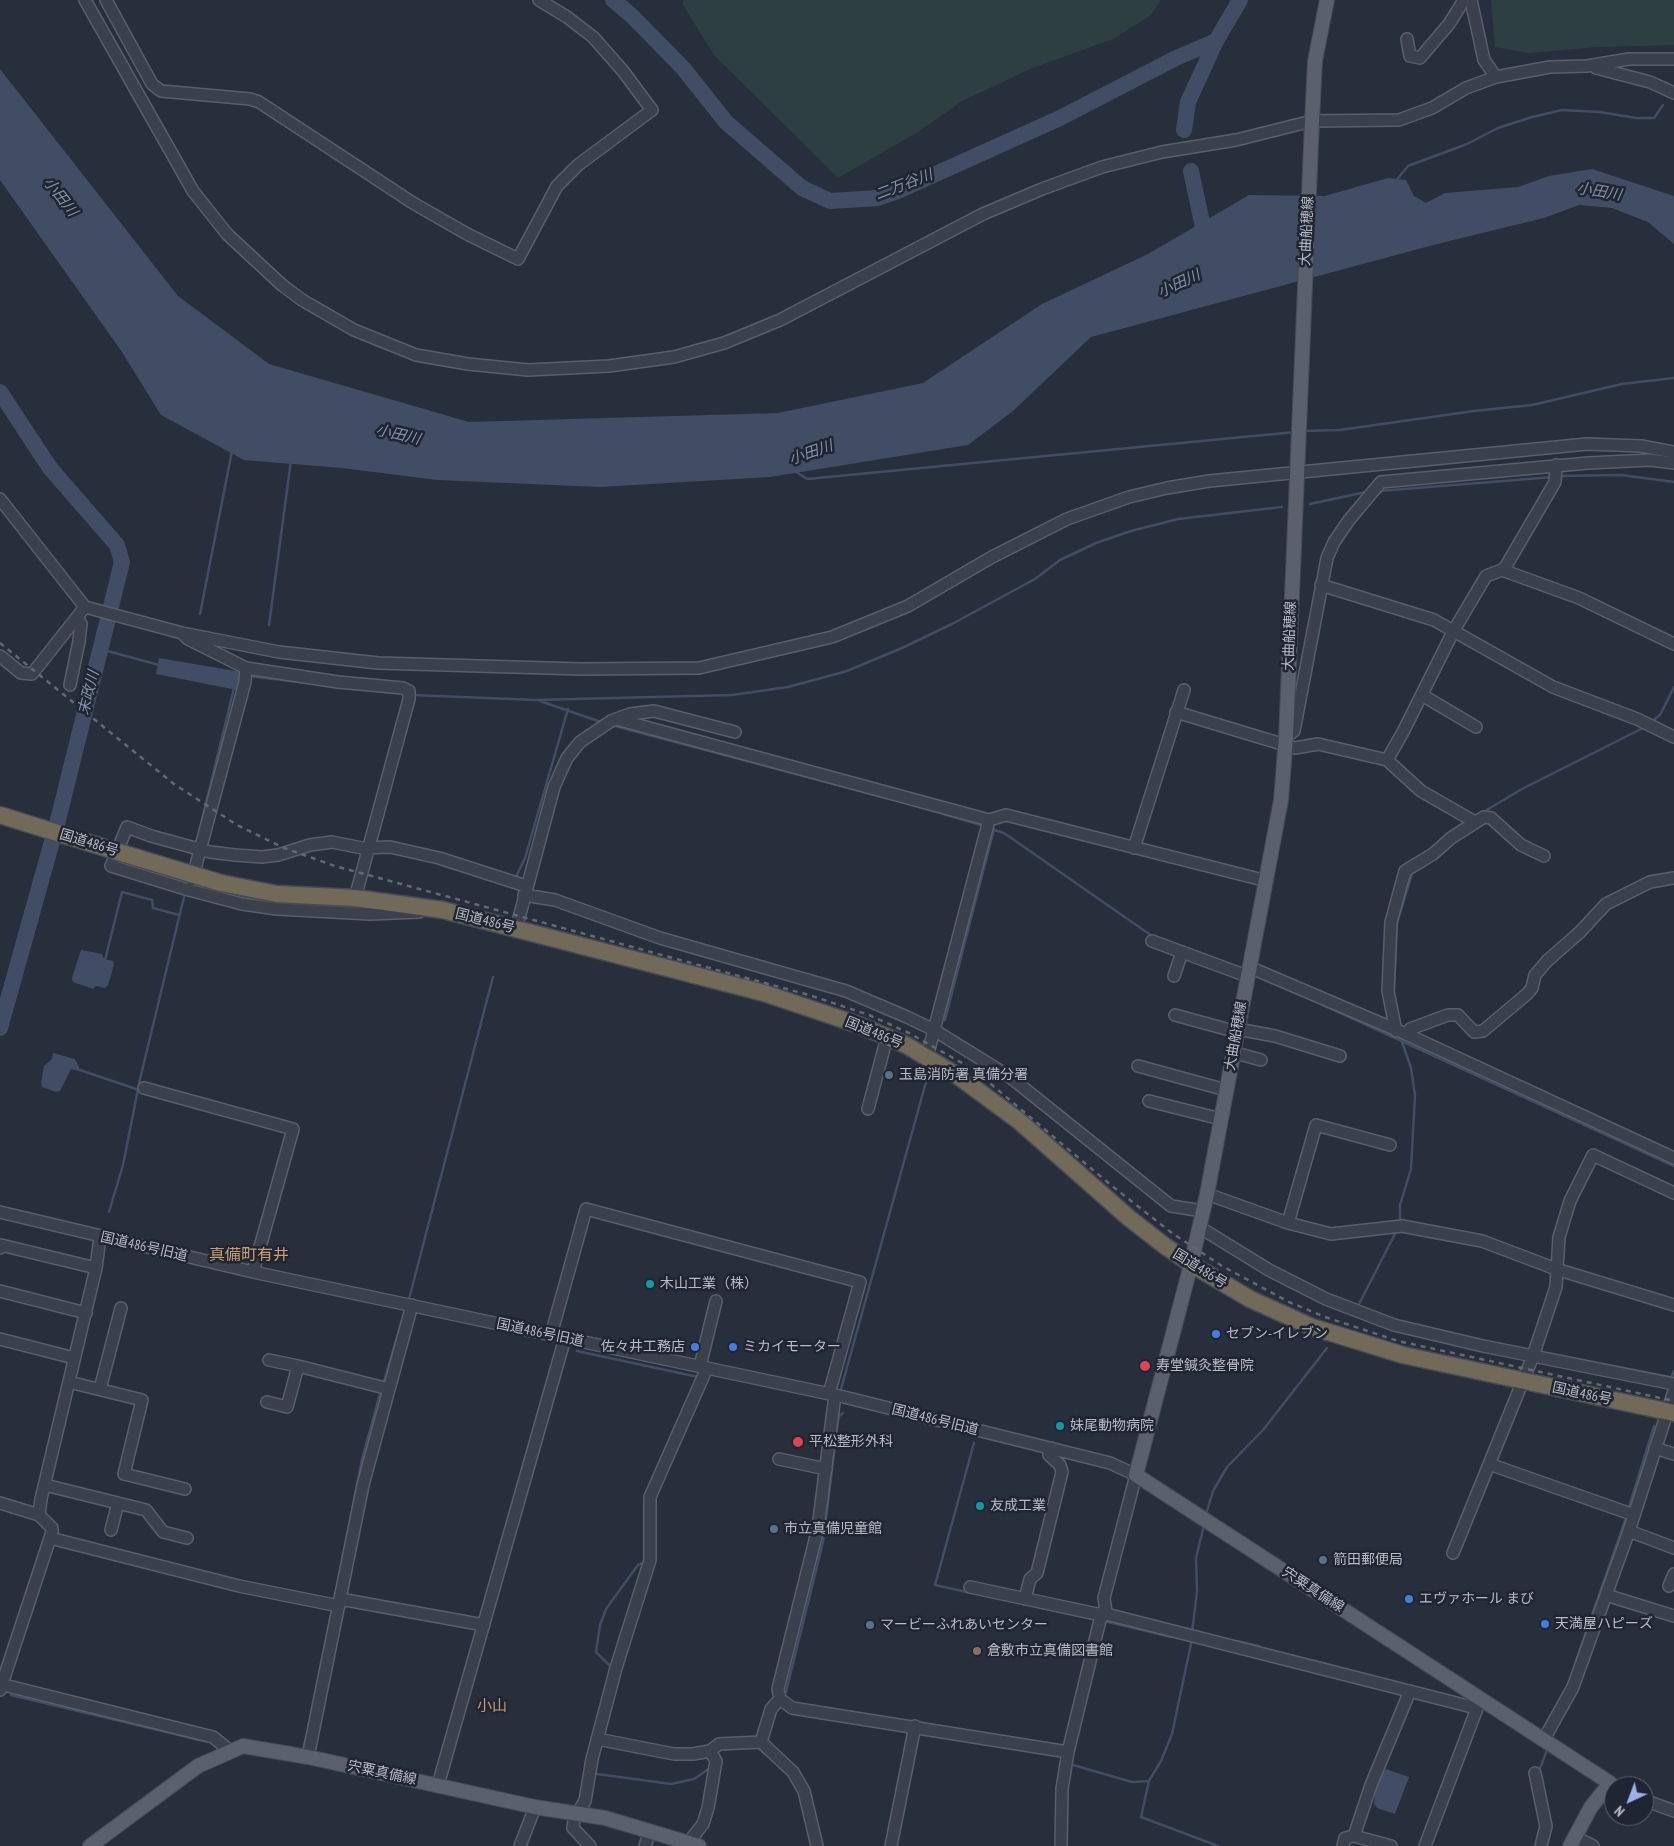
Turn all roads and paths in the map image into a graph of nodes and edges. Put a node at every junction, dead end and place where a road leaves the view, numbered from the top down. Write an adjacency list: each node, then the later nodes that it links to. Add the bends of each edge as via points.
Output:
1 (85, 0): 12 (street, via 175,161 207,212 227,234 282,285 354,330 416,355 468,364 528,370 609,366 674,357 724,343 780,320 983,214 1042,189 1153,154)
2 (106, 0): 3 (street, via 152,84 161,91 259,102 413,203 518,259 557,186 578,165 652,110 624,71 593,37)
3 (538, 0)
4 (1328, 0): 12 (main road, 大曲船穂線, via 1316,61)
5 (1464, 0): 7 (street, via 1449,24 1420,58 1410,56)
6 (1471, 0): 10 (street, via 1484,60)
7 (1407, 39)
8 (1674, 59): 9 (street, via 1629,59)
9 (1587, 66): 10 (street, via 1550,67); 11 (street, via 1626,74)
10 (1496, 77): 12 (street, via 1399,120)
11 (1674, 93)
12 (1312, 127): 15 (main road, 大曲船穂線)
13 (1674, 452): 15 (street, via 1642,446 1586,444)
14 (1674, 463): 16 (street, via 1650,460)
15 (1297, 472): 23 (street, via 1209,481 1129,497 1067,519 908,606 832,637 698,668 581,670 378,663 279,652); 35 (main road, 大曲船穂線)
16 (1556, 472): 18 (street); 19 (street, via 1381,482 1334,542 1326,558)
17 (0, 499): 20 (street)
18 (1502, 570): 22 (street, via 1486,576); 24 (street, via 1579,598)
19 (1321, 585): 22 (street, via 1434,620); 35 (street, via 1294,731)
20 (90, 609): 21 (street); 23 (street)
21 (78, 618): 25 (street, via 32,674 21,673); 27 (street, via 81,624 79,641)
22 (1454, 630): 29 (street); 34 (street, via 1553,687 1638,719)
23 (182, 633): 26 (street)
24 (1674, 644)
25 (0, 656)
26 (245, 674): 40 (street, via 403,688 409,695); 42 (street)
27 (70, 685)
28 (1184, 690): 30 (street)
29 (1422, 695): 32 (street); 36 (street)
30 (1176, 712): 35 (street); 41 (street)
31 (614, 720): 33 (street, via 654,711); 38 (street); 47 (street, via 580,742 562,766)
32 (1476, 727)
33 (735, 732)
34 (1670, 736)
35 (1286, 741): 36 (street, via 1295,748 1318,744); 45 (main road, 大曲船穂線, via 1281,800)
36 (1387, 760): 39 (street, via 1421,791)
37 (0, 815): 48 (highway, 国道486号, bridge, via 221,883 277,894)
38 (989, 820): 41 (street, via 1006,815); 56 (street)
39 (1476, 822): 43 (street, via 1484,817 1491,818 1521,845); 58 (street, via 1405,871 1391,922 1388,991)
40 (369, 847): 42 (street, via 332,842 262,857); 47 (street, via 390,847 439,858); 48 (street)
41 (1134, 848): 45 (street)
42 (201, 849): 46 (street); 46 (street, via 127,827 111,866)
43 (1544, 856)
44 (1674, 878): 58 (street, via 1650,882 1606,904 1547,961 1535,975 1527,994 1483,1032 1474,1032 1458,1015 1448,1015)
45 (1267, 882): 53 (main road, 大曲船穂線)
46 (189, 890): 49 (street, via 277,909 370,914)
47 (525, 890): 50 (street); 56 (street, via 660,938 846,991)
48 (355, 898): 49 (highway, 国道486号)
49 (443, 910): 50 (highway, 国道486号)
50 (516, 929): 59 (highway, 国道486号, via 764,993)
51 (1152, 941): 52 (street)
52 (1182, 952): 53 (street, via 1206,956); 54 (street)
53 (1248, 972): 57 (main road, 大曲船穂線); 58 (street)
54 (1174, 976)
55 (1175, 1015): 57 (street)
56 (934, 1030): 62 (street); 74 (street, via 1010,1078 1171,1206)
57 (1237, 1031): 60 (main road, 大曲船穂線); 61 (street, via 1276,1036)
58 (1401, 1033): 71 (street)
59 (887, 1037): 62 (highway, 国道486号); 68 (street)
60 (1232, 1052): 63 (street); 66 (main road, 大曲船穂線)
61 (1340, 1056)
62 (927, 1057): 80 (highway, 国道486号, via 1019,1121 1129,1218)
63 (1261, 1060)
64 (1138, 1066): 66 (street)
65 (144, 1088): 83 (street, via 293,1129)
66 (1226, 1090): 69 (main road, 大曲船穂線)
67 (1149, 1101): 69 (street)
68 (868, 1109)
69 (1221, 1119): 72 (main road, 大曲船穂線)
70 (1390, 1145): 76 (street, via 1316,1125)
71 (1674, 1158)
72 (1207, 1194): 74 (main road, 大曲船穂線); 76 (street)
73 (1674, 1194): 82 (street, via 1593,1155 1570,1200 1559,1237)
74 (1203, 1211): 77 (main road, 大曲船穂線)
75 (0, 1212): 78 (street, 国道486号旧道)
76 (1288, 1223): 82 (street, via 1331,1234 1399,1226 1482,1241)
77 (1199, 1228): 80 (main road, 大曲船穂線); 93 (street, via 1269,1270 1394,1325)
78 (100, 1237): 81 (street); 83 (street, 国道486号旧道)
79 (0, 1248): 81 (street, via 1,1245)
80 (1191, 1264): 98 (highway, 国道486号, via 1250,1299 1312,1327 1403,1355); 113 (main road)
81 (96, 1268): 89 (street)
82 (1556, 1269): 87 (street); 93 (street, via 1556,1287)
83 (253, 1272): 86 (street, 国道486号旧道)
84 (0, 1291): 89 (street)
85 (716, 1301): 97 (street)
86 (412, 1305): 90 (street, 国道486号旧道); 101 (street)
87 (1674, 1306)
88 (121, 1308): 102 (street)
89 (86, 1313): 94 (street)
90 (551, 1335): 91 (street, 国道486号旧道); 104 (street, via 586,1210 860,1282)
91 (565, 1338): 97 (street, 国道486号旧道); 134 (street)
92 (0, 1339): 94 (street)
93 (1532, 1356): 98 (street); 100 (street)
94 (74, 1358): 99 (street)
95 (269, 1360): 96 (street)
96 (298, 1366): 101 (street); 105 (street, via 286,1407)
97 (703, 1367): 104 (street, 国道486号旧道); 140 (street, via 652,1489 649,1504 650,1560)
98 (1522, 1380): 106 (highway, 国道486号); 111 (street)
99 (69, 1382): 102 (street); 114 (street)
100 (1674, 1384)
101 (384, 1388): 131 (street)
102 (100, 1389): 115 (street, via 142,1400 124,1474)
103 (1674, 1391): 106 (street)
104 (832, 1394): 107 (street, 国道486号旧道); 112 (street)
105 (267, 1402)
106 (1670, 1412): 108 (street)
107 (1051, 1448): 113 (street, 国道486号旧道, via 1110,1463); 130 (street, via 1049,1455 1060,1465 1062,1472 1037,1573 1030,1579)
108 (1655, 1448): 109 (street); 118 (street)
109 (1674, 1454)
110 (779, 1458): 112 (street)
111 (1489, 1464): 118 (street); 125 (street)
112 (826, 1469): 137 (street, via 812,1561 778,1689)
113 (1136, 1475): 132 (street, via 1104,1598); 138 (main road, 宍粟真備線)
114 (45, 1485): 117 (street); 119 (street)
115 (185, 1490)
116 (0, 1503): 119 (street)
117 (118, 1503): 120 (street); 123 (street, via 146,1510 163,1532)
118 (1630, 1513): 121 (street)
119 (39, 1514): 122 (street, via 52,1528)
120 (111, 1530)
121 (1629, 1531): 124 (street); 129 (street)
122 (50, 1538): 131 (street, via 239,1586); 135 (street)
123 (187, 1538)
124 (1674, 1548)
125 (1453, 1553)
126 (1674, 1574): 127 (street)
127 (1669, 1586)
128 (970, 1588): 130 (street)
129 (1606, 1595): 133 (street); 141 (street, via 1573,1686)
130 (1024, 1599): 132 (street, via 1097,1614)
131 (337, 1604): 134 (street); 146 (street)
132 (1106, 1612): 136 (street); 145 (street, via 1100,1620)
133 (1674, 1616)
134 (484, 1626): 149 (street)
135 (1, 1686): 143 (street, via 213,1737)
136 (1410, 1691): 138 (street); 156 (street, via 1371,1785)
137 (780, 1700): 139 (street, via 792,1708); 142 (street, via 770,1709)
138 (1479, 1704): 141 (main road, 宍粟真備線); 169 (street)
139 (915, 1726): 145 (street); 165 (street)
140 (597, 1740): 144 (street, via 674,1754); 154 (street, via 585,1802)
141 (1544, 1740): 148 (main road, 宍粟真備線)
142 (760, 1742): 144 (street, via 719,1744); 164 (street, via 793,1772 804,1791)
143 (229, 1750): 146 (main road, 宍粟真備線, via 243,1746); 157 (main road, 宍粟真備線, via 198,1766 154,1798)
144 (710, 1751): 159 (street, via 716,1761 708,1808 702,1824)
145 (1068, 1752): 166 (street, via 1062,1790)
146 (308, 1757): 149 (main road, 宍粟真備線)
147 (1535, 1773): 170 (street, via 1546,1826)
148 (1604, 1778)
149 (438, 1785): 152 (main road, 宍粟真備線)
150 (1604, 1793): 158 (main road, 宍粟真備線, via 1591,1807)
151 (1654, 1803): 153 (street)
152 (535, 1807): 154 (main road, 宍粟真備線); 161 (street)
153 (1673, 1808)
154 (576, 1812): 155 (main road, 宍粟真備線); 162 (street, via 574,1828)
155 (650, 1831): 159 (main road, 宍粟真備線); 163 (street)
156 (1354, 1836): 167 (street, via 1346,1838); 168 (street)
157 (105, 1841): 160 (main road, 宍粟真備線)
158 (1573, 1841): 171 (street)
159 (687, 1844)
160 (90, 1846)
161 (520, 1846)
162 (590, 1846)
163 (645, 1846)
164 (817, 1846)
165 (891, 1846)
166 (1061, 1846)
167 (1343, 1846)
168 (1391, 1846)
169 (1425, 1846)
170 (1541, 1846)
171 (1593, 1846)

